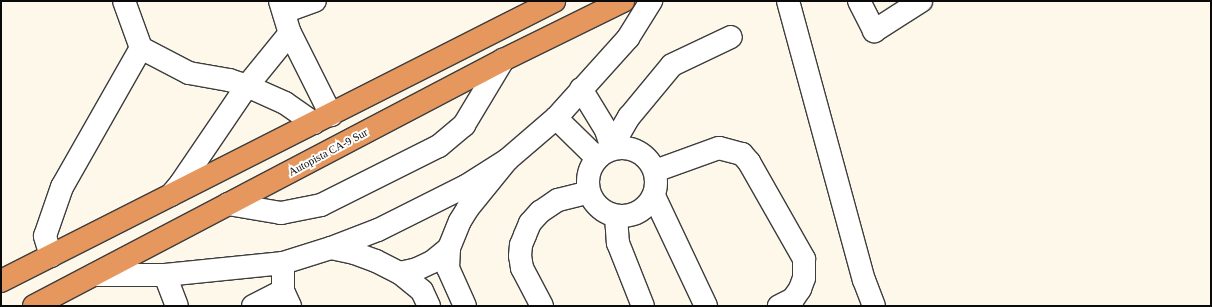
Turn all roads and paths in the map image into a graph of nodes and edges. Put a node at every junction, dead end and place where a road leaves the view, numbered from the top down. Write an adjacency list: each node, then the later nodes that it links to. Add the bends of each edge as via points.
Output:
1 (124, 1): 12 (street)
2 (315, 1): 9 (street)
3 (554, 1): 17 (highway)
4 (623, 1): 13 (highway, Autopista CA-9 Sur)
5 (651, 1): 15 (street, via 628,38)
6 (788, 1): 44 (street, via 864,280)
7 (859, 1): 8 (street, via 874,31)
8 (921, 1)
9 (282, 7): 10 (street)
10 (290, 33): 14 (street); 17 (street)
11 (731, 37): 18 (street, via 672,65 629,117)
12 (141, 48): 14 (street, via 189,73); 28 (street, via 62,187 44,236)
13 (503, 60): 24 (highway, Autopista CA-9 Sur); 24 (street, via 464,125 439,146 321,205 281,213)
14 (247, 86): 17 (street); 22 (street, via 181,183)
15 (581, 89): 16 (street); 18 (street, via 606,130)
16 (556, 118): 18 (street); 19 (street)
17 (322, 119): 22 (highway)
18 (609, 152): 20 (street, via 627,148 644,155); 21 (street, via 588,174)
19 (508, 160): 26 (street, via 422,210); 27 (street, via 468,208)
20 (655, 171): 23 (street, via 657,184); 43 (street, via 719,148 742,154 804,259 804,278 800,289 793,299)
21 (589, 192): 25 (street, via 595,203 604,211); 40 (street, via 558,200 540,212 530,223 525,235 520,256 522,268)
22 (170, 195): 28 (highway)
23 (654, 196): 25 (street, via 648,206 638,212 628,216); 42 (street)
24 (228, 204): 31 (highway, Autopista CA-9 Sur)
25 (616, 216): 41 (street, via 618,243)
26 (331, 248): 29 (street); 30 (street, via 354,253)
27 (449, 248): 30 (street, via 417,270); 39 (street, via 448,268)
28 (51, 256): 33 (highway)
29 (283, 262): 32 (street); 34 (street)
30 (400, 273): 38 (street, via 422,291)
31 (94, 275): 32 (street); 35 (highway, Autopista CA-9 Sur)
32 (165, 275): 36 (street)
33 (1, 281)
34 (286, 299): 37 (street)
35 (34, 306)
36 (177, 306)
37 (254, 306)
38 (429, 306)
39 (465, 306)
40 (542, 306)
41 (643, 306)
42 (706, 306)
43 (779, 306)
44 (874, 306)

